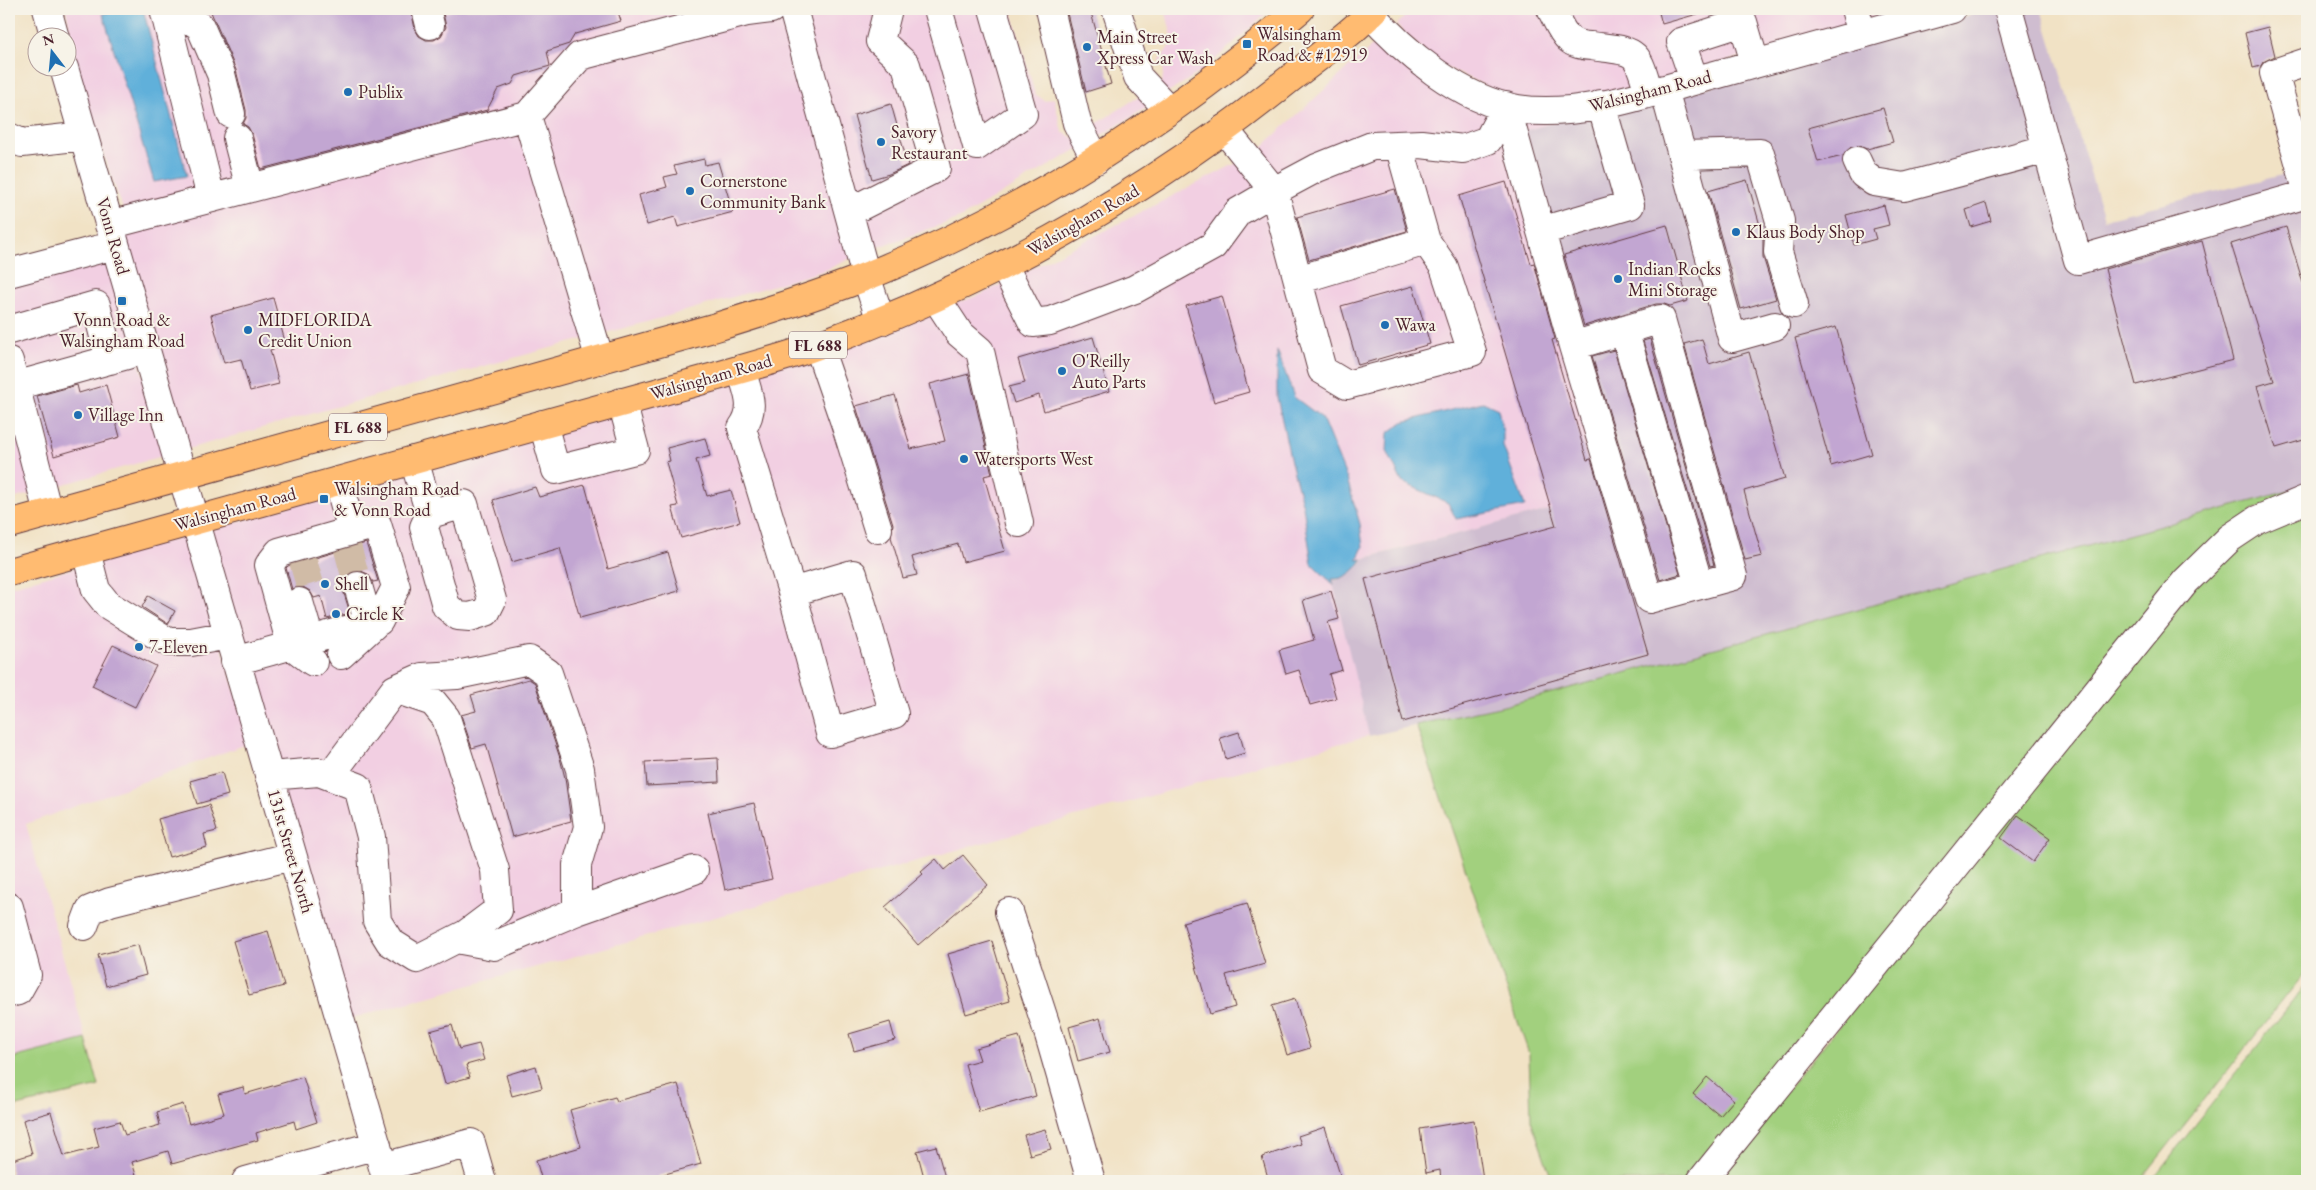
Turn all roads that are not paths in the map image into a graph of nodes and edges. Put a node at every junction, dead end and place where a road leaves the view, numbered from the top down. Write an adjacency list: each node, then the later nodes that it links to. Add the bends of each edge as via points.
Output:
1 (47, 9): 17 (street)
2 (771, 9): 26 (street, via 746,12 580,56)
3 (793, 9): 40 (street)
4 (888, 9): 40 (street, via 880,41 906,65 936,168)
5 (938, 9): 6 (street, via 977,146 1023,114)
6 (994, 9)
7 (1050, 9): 33 (street, via 1077,123)
8 (1116, 9): 25 (street, via 1138,77)
9 (1300, 9): 25 (main road, FL 688, via 1260,44)
10 (1551, 9): 22 (street, via 1569,40 1581,45 1626,51 1636,56)
11 (1952, 9): 16 (street, Walsingham Road)
12 (2008, 9): 31 (street)
13 (1370, 10): 24 (street, Walsingham Road, via 1438,75 1476,97); 27 (main road, Walsingham Road / FL 688)
14 (164, 12): 35 (street, via 200,26 221,74); 39 (street)
15 (1742, 15): 19 (street); 21 (street, via 1682,42)
16 (1859, 21): 19 (street, Walsingham Road)
17 (52, 28)
18 (2307, 62): 36 (street, via 2274,73)
19 (1755, 63): 21 (street, Walsingham Road)
20 (67, 78): 28 (street, Vonn Road)
21 (1694, 80): 22 (street, Walsingham Road)
22 (1656, 91): 23 (street, Walsingham Road); 32 (street)
23 (1600, 104): 24 (street, Walsingham Road, via 1563,111); 41 (street, via 1630,205)
24 (1506, 106): 30 (street, via 1488,140 1463,149); 41 (street)
25 (1169, 110): 33 (main road, FL 688)
26 (527, 116): 35 (street); 58 (street)
27 (1224, 129): 37 (street); 44 (main road, Walsingham Road / FL 688, via 1154,179)
28 (84, 136): 29 (street, via 22,142); 42 (street, Vonn Road)
29 (9, 137)
30 (1399, 145): 37 (street, via 1372,146 1317,168); 43 (street)
31 (2047, 149): 34 (street, via 1904,186 1874,182 1863,174); 38 (street, via 2078,260)
32 (1682, 155): 49 (street, via 1760,153 1780,221 1778,252); 51 (street, via 1732,338)
33 (1096, 160): 46 (main road, FL 688, via 1022,203)
34 (1857, 161)
35 (250, 188): 39 (street)
36 (2307, 190)
37 (1274, 191): 44 (street, via 1238,212 1213,246 1135,289 1050,321 1033,323); 47 (street)
38 (2307, 194)
39 (211, 198): 42 (street)
40 (849, 212): 46 (street)
41 (1541, 231): 55 (street)
42 (112, 235): 45 (street); 56 (street, Vonn Road)
43 (1426, 241): 47 (street); 47 (street, via 1444,267 1472,352 1348,385 1322,370)
44 (1004, 266): 48 (main road, Walsingham Road / FL 688)
45 (9, 273)
46 (866, 276): 50 (street); 58 (main road, FL 688, via 784,306)
47 (1298, 280)
48 (936, 298): 50 (main road, Walsingham Road / FL 688); 70 (street, via 959,333 980,351)
49 (1794, 304)
50 (881, 321): 54 (main road, Walsingham Road / FL 688)
51 (1775, 326)
52 (9, 330): 57 (street, via 96,305)
53 (1624, 330): 55 (street); 77 (street); 77 (street, via 1661,319 1734,576)
54 (818, 345): 59 (main road, Walsingham Road / FL 688); 72 (street)
55 (1573, 346): 77 (street, via 1649,599)
56 (146, 350): 57 (street); 64 (street, Vonn Road)
57 (110, 360): 60 (street)
58 (600, 360): 64 (main road, FL 688)
59 (741, 369): 61 (main road, Walsingham Road / FL 688); 78 (street, via 752,407 742,428)
60 (12, 374): 67 (street)
61 (622, 402): 62 (main road, Walsingham Road / FL 688); 62 (street, via 635,450 556,470)
62 (543, 424): 63 (main road, Walsingham Road / FL 688)
63 (414, 460): 65 (main road, Walsingham Road / FL 688); 68 (street)
64 (182, 476): 67 (main road, FL 688); 69 (street, Vonn Road)
65 (338, 481): 69 (main road, Walsingham Road / FL 688); 73 (street)
66 (2307, 499): 99 (street, via 2257,520 2230,538 2186,581)
67 (48, 513): 71 (main road, FL 688)
68 (430, 514): 68 (street, via 424,527 446,606 458,616 470,617 486,612 492,600 464,504)
69 (194, 520): 74 (main road, Walsingham Road / FL 688); 81 (street, 131st Street North)
70 (1019, 522)
71 (9, 524)
72 (878, 529)
73 (353, 536): 80 (street, via 377,524 396,587); 82 (street, via 293,554 279,552 269,564)
74 (86, 550): 75 (main road, Walsingham Road / FL 688); 81 (street, via 96,590 108,605 168,642 191,642)
75 (9, 572)
76 (367, 584): 80 (street)
77 (1699, 585)
78 (792, 592): 78 (street, via 830,733 894,714 853,574)
79 (306, 600): 82 (street)
80 (377, 618): 82 (street)
81 (228, 635): 83 (street, 131st Street North)
82 (316, 648): 83 (street)
83 (235, 661): 85 (street, 131st Street North)
84 (395, 689): 86 (street); 90 (street, via 422,677 457,675 529,660 548,673 580,769 588,826 577,865); 93 (street, via 433,702 446,718 495,870 498,910)
85 (269, 776): 86 (street, via 319,772); 87 (street, 131st Street North)
86 (330, 776): 93 (street, via 358,787 371,837 377,921 390,942 417,959)
87 (292, 856): 92 (street, via 110,902 90,910); 95 (street, 131st Street North)
88 (694, 870): 90 (street)
89 (9, 907): 94 (street, via 27,975 18,991)
90 (577, 911): 93 (street, via 494,946)
91 (1009, 912): 98 (street)
92 (84, 926)
93 (456, 939)
94 (9, 993)
95 (382, 1164): 96 (street); 97 (street, via 471,1143)
96 (246, 1181)
97 (482, 1181)
98 (1091, 1181)
99 (1702, 1181)

